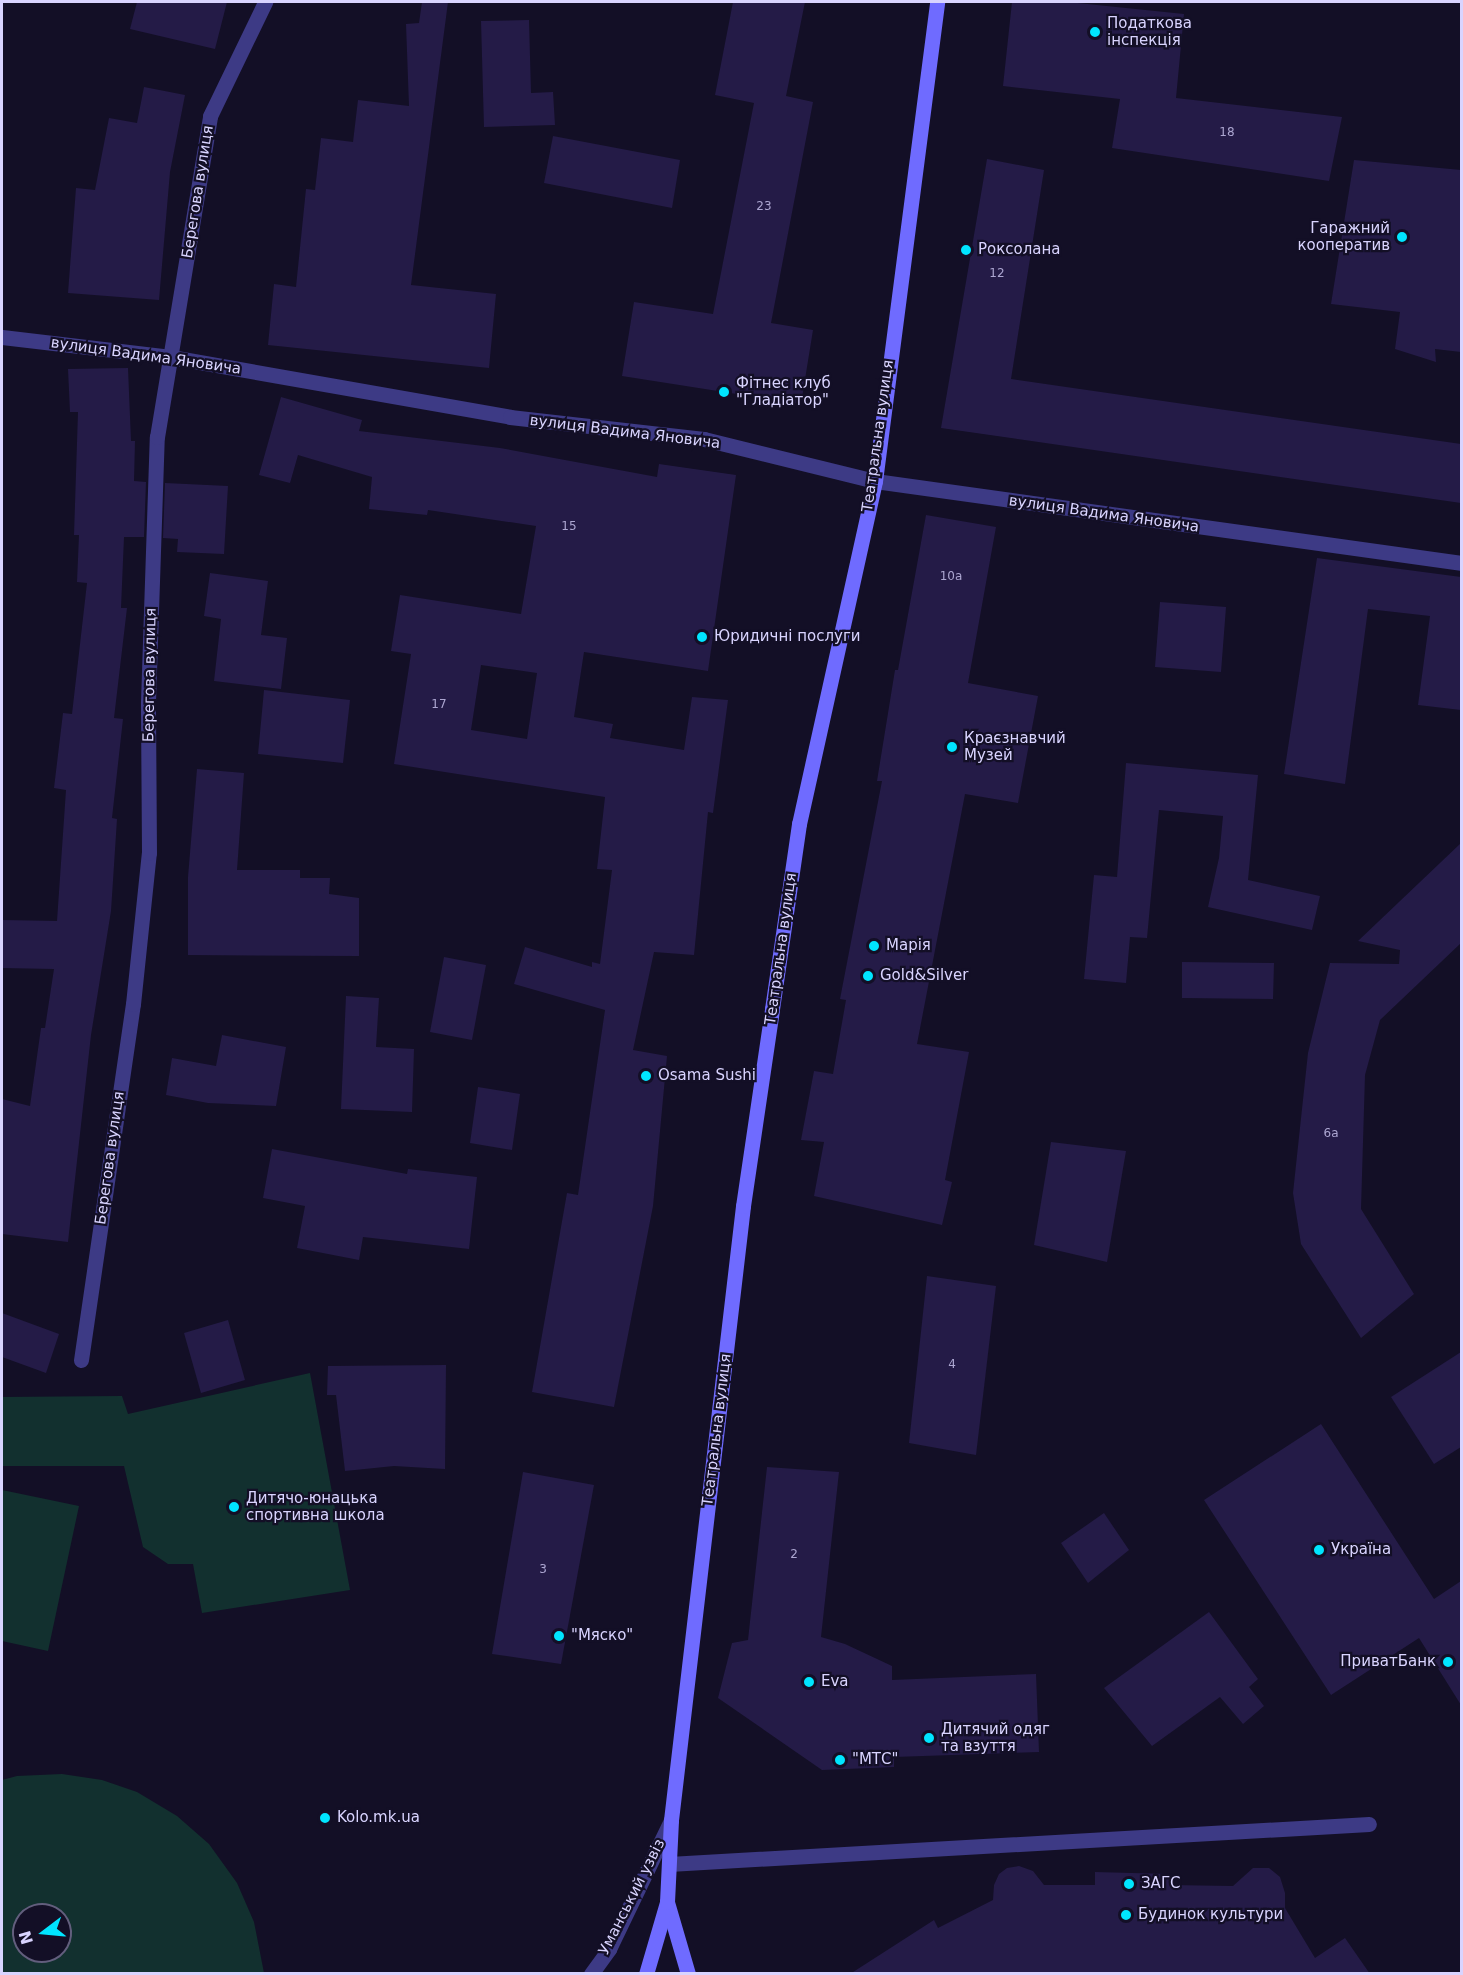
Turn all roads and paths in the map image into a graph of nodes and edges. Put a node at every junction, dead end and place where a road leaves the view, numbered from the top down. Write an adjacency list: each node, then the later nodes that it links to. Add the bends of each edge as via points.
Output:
1 (265, 2): 4 (street, Берегова вулиця, via 210,116)
2 (937, 2): 5 (street, Театральна вулиця)
3 (2, 337): 4 (street, вулиця Вадима Яновича)
4 (171, 357): 5 (street, вулиця Вадима Яновича, via 510,417 704,439); 7 (street, Берегова вулиця, via 157,437 148,702 149,853 133,1004)
5 (874, 481): 6 (street, вулиця Вадима Яновича); 8 (street, Театральна вулиця, via 797,836 743,1206)
6 (1461, 563)
7 (81, 1360)
8 (671, 1820): 10 (street, Театральна вулиця); 12 (street, Уманський узвіз, via 609,1949)
9 (1370, 1824): 10 (street)
10 (669, 1864): 11 (street, Театральна вулиця)
11 (666, 1902): 13 (street, Театральна вулиця); 14 (street, Театральна вулиця)
12 (591, 1974)
13 (646, 1974)
14 (688, 1974)

